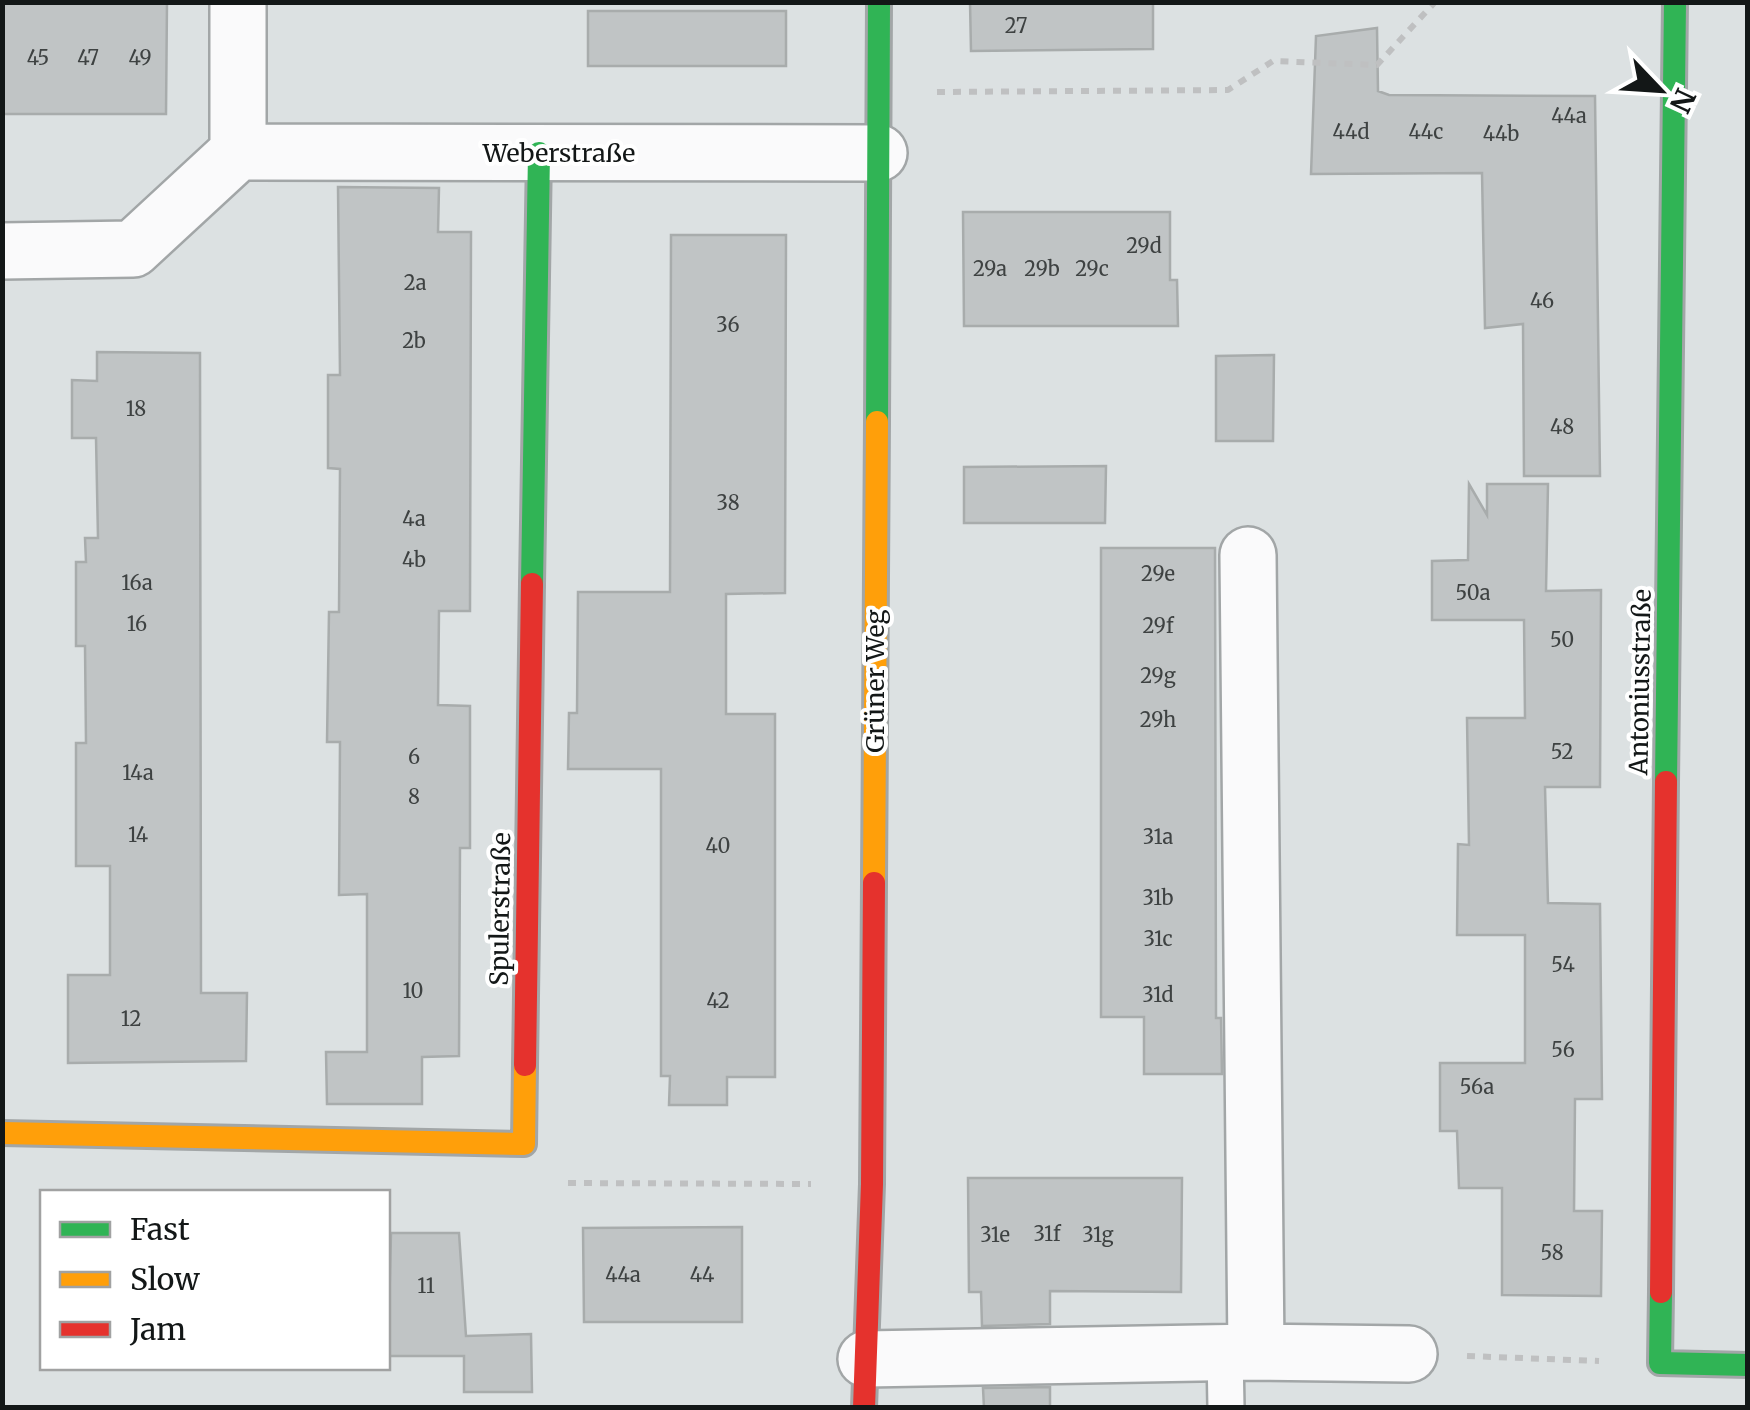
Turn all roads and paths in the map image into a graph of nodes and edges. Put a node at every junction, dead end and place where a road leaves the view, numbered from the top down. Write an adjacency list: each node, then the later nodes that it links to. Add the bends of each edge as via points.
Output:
1 (238, 2): 6 (street)
2 (880, 2): 8 (street, Grüner Weg)
3 (1435, 2): 5 (path, via 1378,65 1273,62 1228,90)
4 (1675, 2): 16 (street, Antoniusstraße)
5 (922, 92)
6 (238, 152): 7 (street, Weberstraße); 9 (street, via 132,249)
7 (539, 153): 8 (street, Weberstraße); 12 (street, Spulerstraße)
8 (879, 153): 13 (street, Grüner Weg)
9 (2, 250)
10 (1248, 555): 14 (street)
11 (2, 1134): 12 (street)
12 (524, 1144): 13 (path, via 549,1183)
13 (872, 1184): 18 (street, Grüner Weg)
14 (1240, 1353): 15 (street, Grüner Weg); 18 (street, Grüner Weg); 19 (lane)
15 (1409, 1354): 16 (path)
16 (1660, 1363): 17 (street)
17 (1748, 1365)
18 (865, 1383)
19 (1226, 1408)

